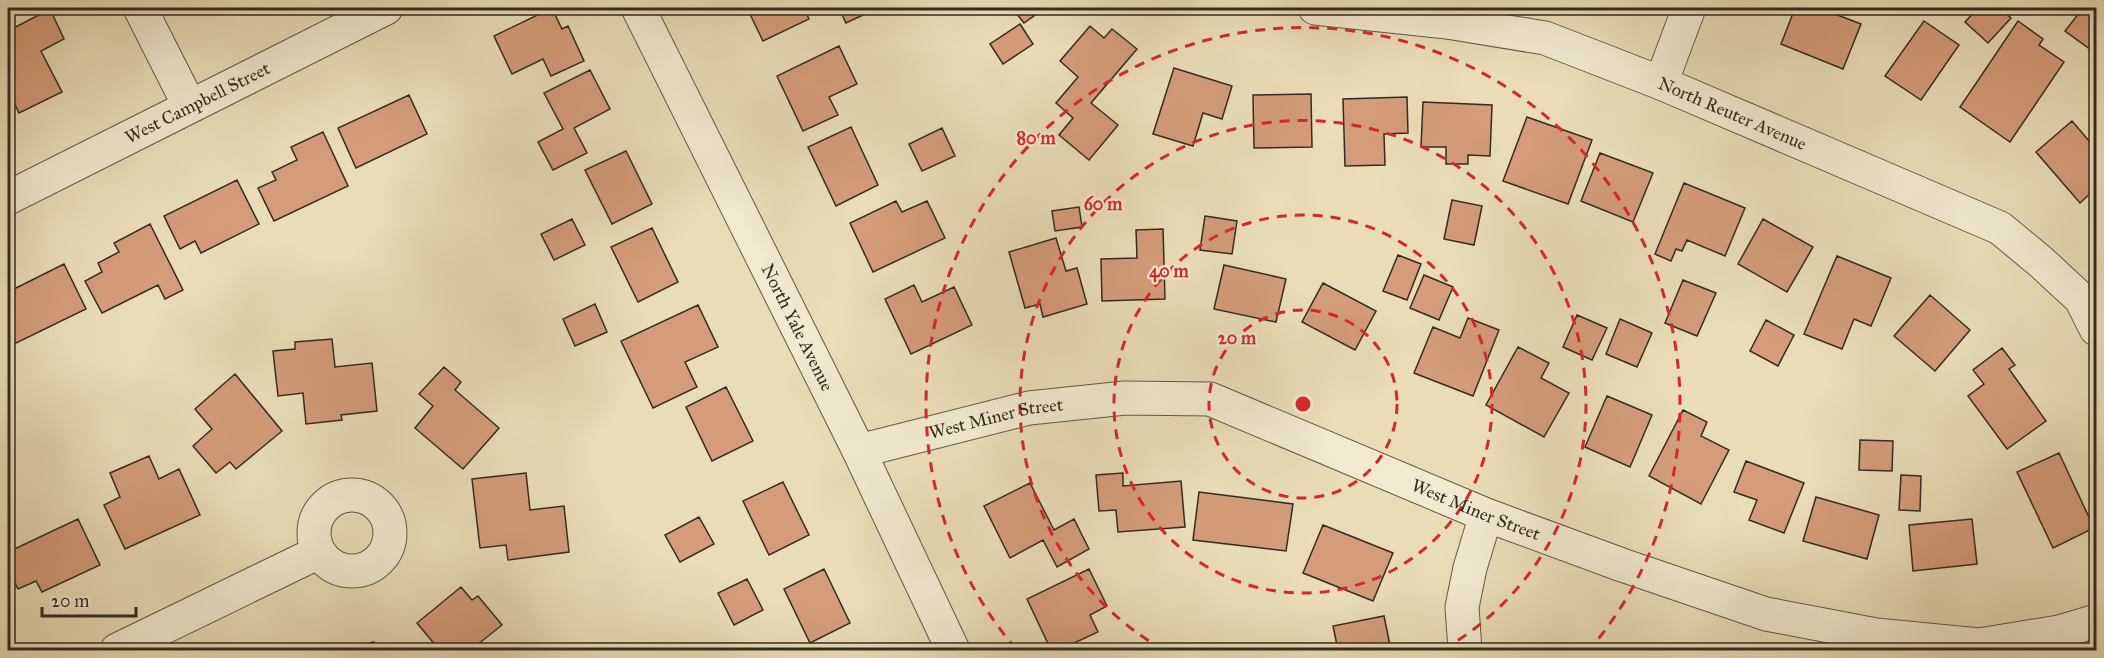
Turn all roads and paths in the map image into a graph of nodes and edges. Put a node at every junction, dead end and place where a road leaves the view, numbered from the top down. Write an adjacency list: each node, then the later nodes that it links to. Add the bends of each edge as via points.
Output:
1 (140, 8): 7 (street)
2 (386, 8): 7 (street, West Campbell Street)
3 (638, 8): 10 (street, North Yale Avenue)
4 (1315, 8): 6 (street, North Reuter Avenue, via 1447,22 1545,38)
5 (1689, 8): 6 (street)
6 (1661, 83): 9 (street, North Reuter Avenue, via 2000,228 2081,299)
7 (189, 105): 8 (street, West Campbell Street)
8 (8, 198)
9 (2097, 329)
10 (859, 451): 11 (street, West Miner Street, via 1029,408 1125,398 1210,399); 15 (street, North Yale Avenue)
11 (1486, 515): 13 (street, West Miner Street, via 1766,614 1876,635 1979,645 2059,632); 16 (street, via 1462,607)
12 (319, 552): 14 (street)
13 (2097, 621)
14 (117, 651)
15 (953, 651)
16 (1465, 651)

